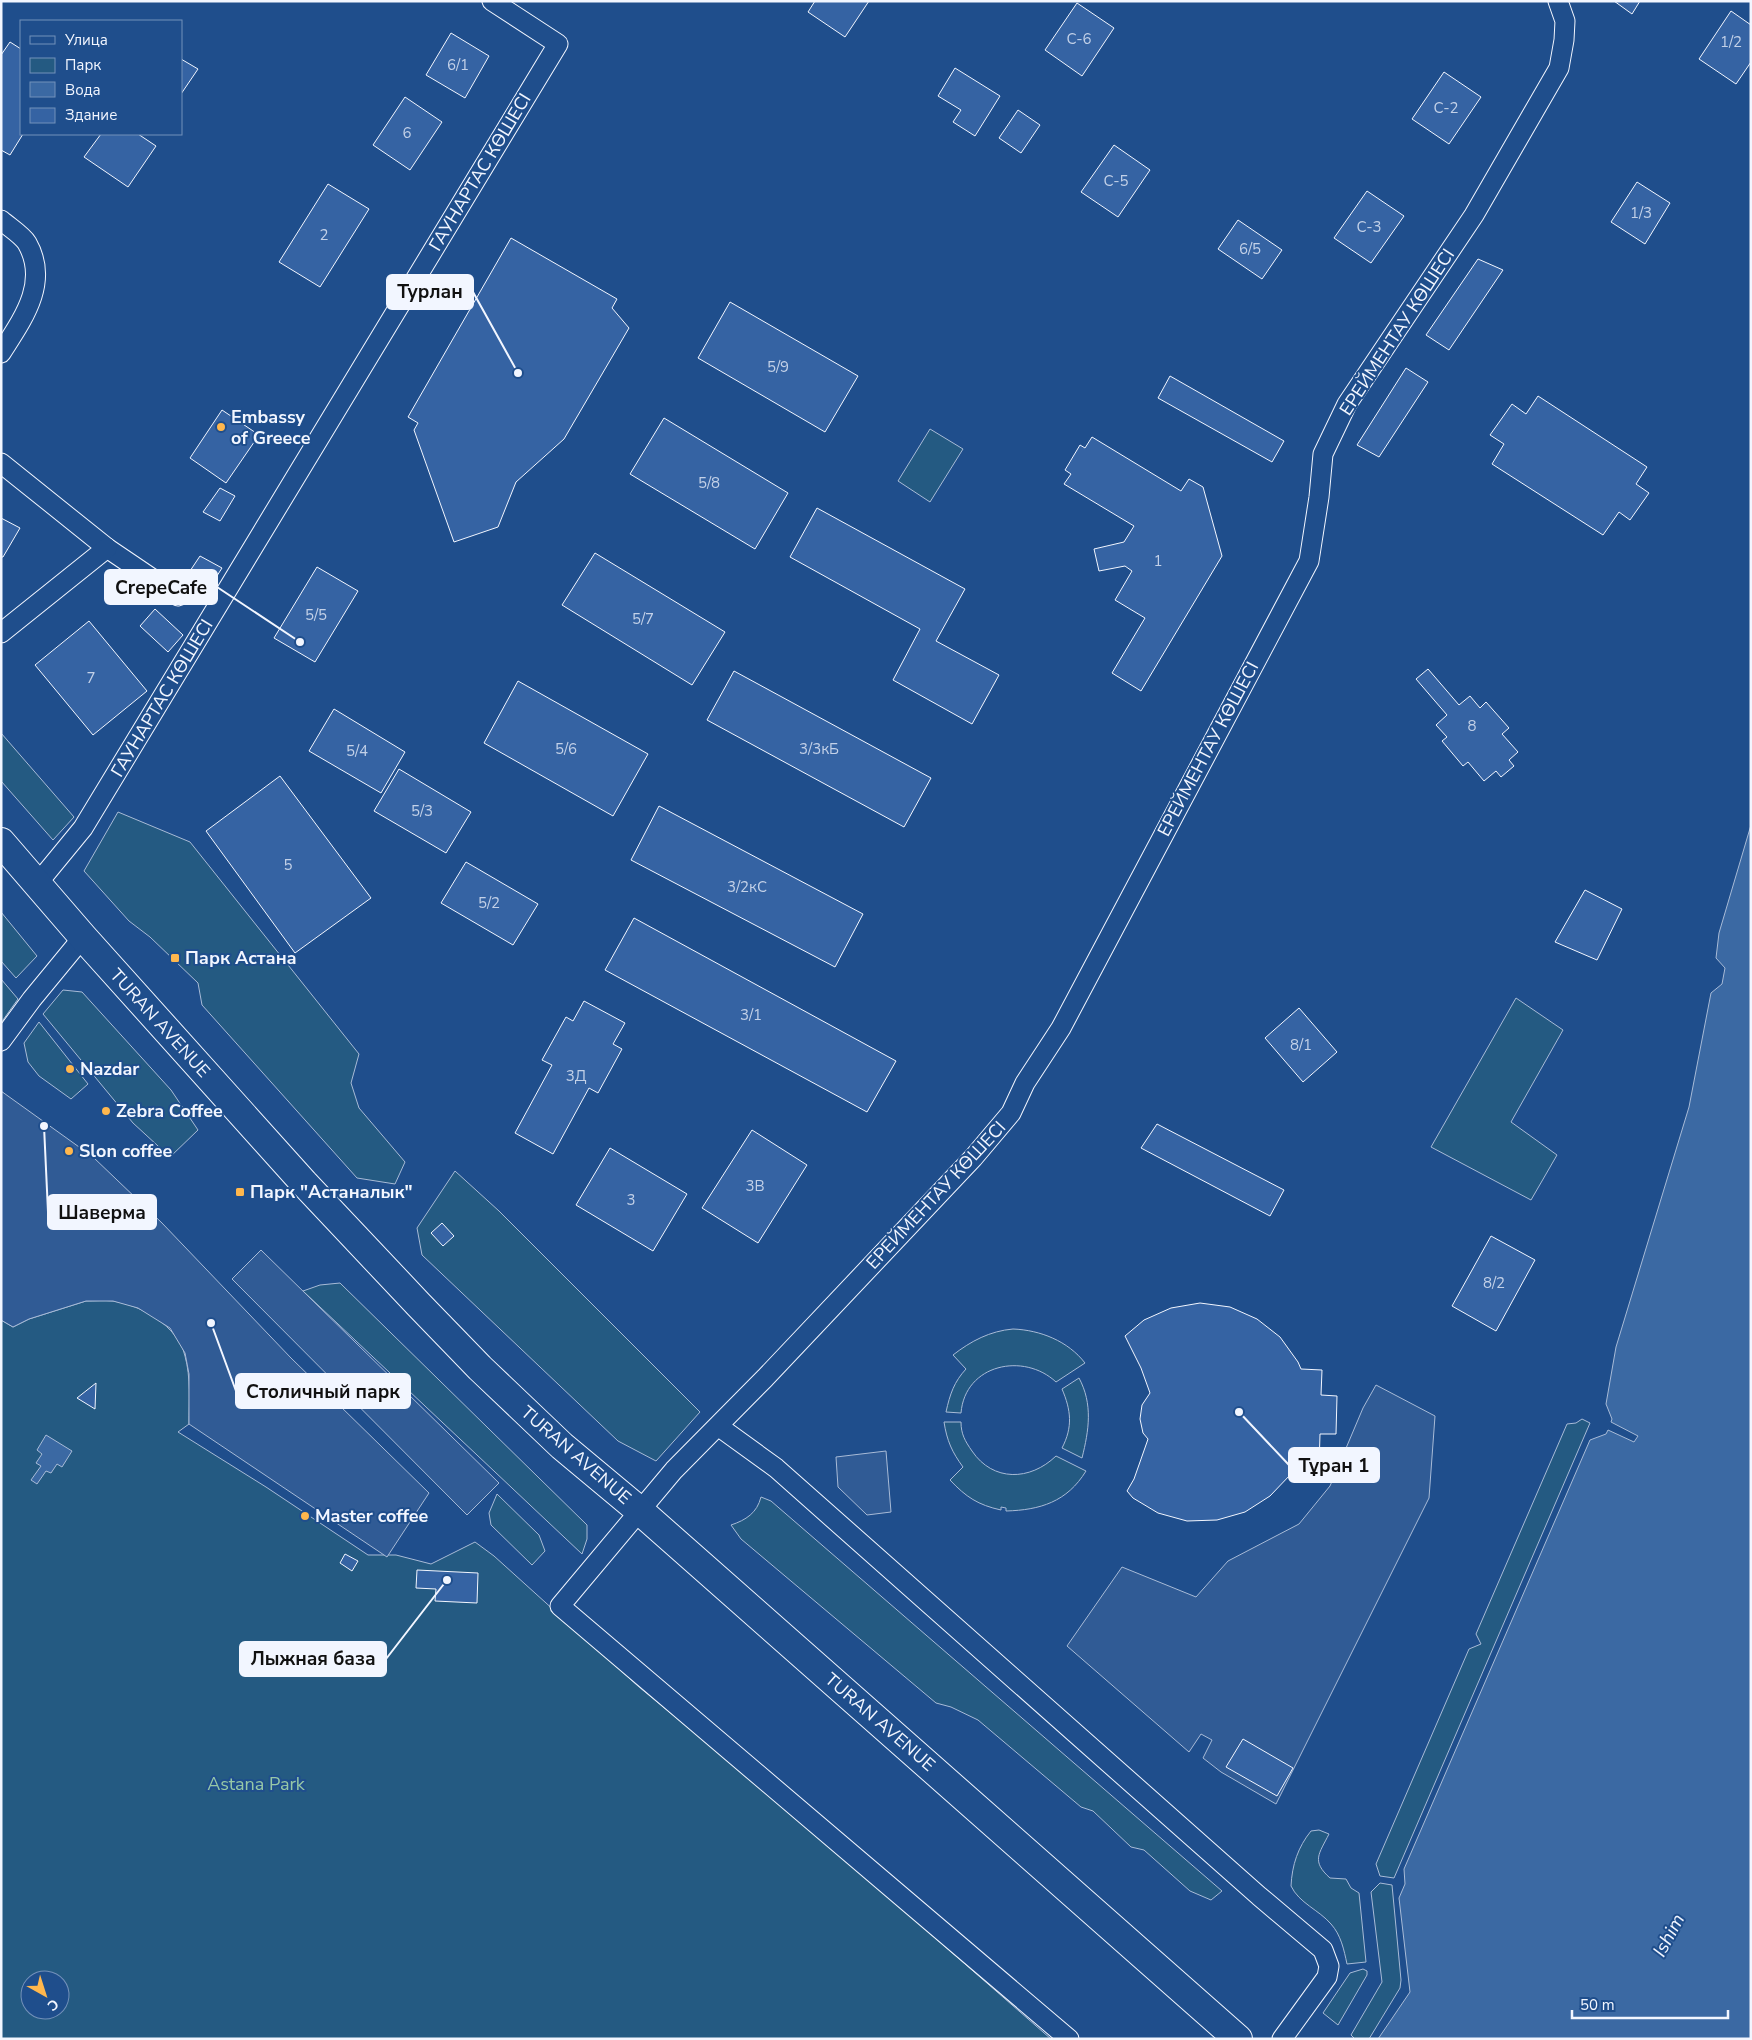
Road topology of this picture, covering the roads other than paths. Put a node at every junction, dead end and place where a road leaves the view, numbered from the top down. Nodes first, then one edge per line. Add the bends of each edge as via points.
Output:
1 (492, 1) edge
2 (1558, 1) edge
3 (1, 220) edge
4 (1, 353) edge
5 (1, 462) edge
6 (107, 548) junction
7 (178, 596) dead end
8 (1, 633) edge
9 (1, 842) edge
10 (37, 884) junction
11 (83, 937) junction
12 (1, 1041) edge
13 (718, 1426) junction
14 (640, 1511) junction
15 (1069, 2039) edge
16 (1238, 2039) edge
17 (1282, 2039) edge

1 - 10 street, ГАУHАРТАС КӨШЕСІ via 558,44 83,828
2 - 13 street, ЕРЕЙМЕНТАУ КӨШЕСІ via 1565,20 1559,68 1474,215 1347,404 1323,454 1309,561 1061,1028 1025,1082 1011,1113 973,1158
3 - 4 street via 27,242 38,274 28,310
5 - 6 street
6 - 7 street
6 - 8 street
9 - 10 main road, TURAN AVENUE
10 - 11 main road, TURAN AVENUE
11 - 12 street
11 - 14 main road, TURAN AVENUE via 304,1183 480,1368 562,1446
13 - 14 street, ЕРЕЙМЕНТАУ КӨШЕСІ via 674,1470
13 - 17 street via 776,1468 1323,1950 1329,1966 1327,1977
14 - 15 street, ЕРЕЙМЕНТАУ КӨШЕСІ via 560,1606
14 - 16 main road, TURAN AVENUE

